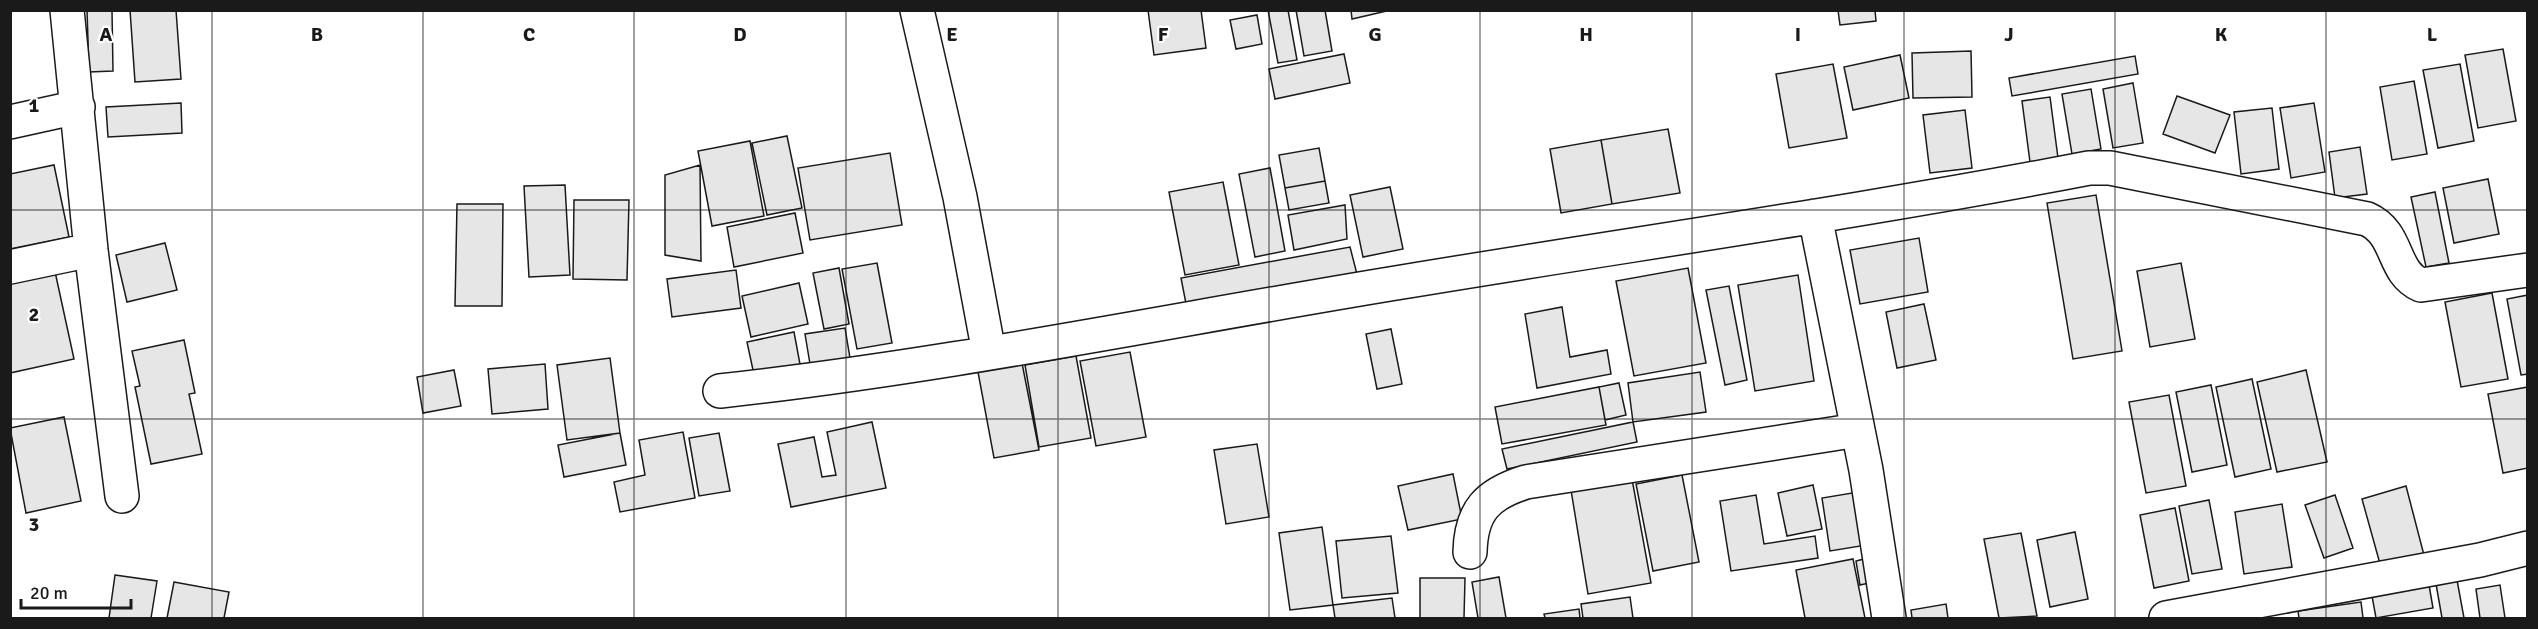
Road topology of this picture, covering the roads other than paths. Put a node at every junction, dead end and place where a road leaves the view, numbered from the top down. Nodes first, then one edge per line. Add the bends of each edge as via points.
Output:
1 (67, 10) edge
2 (917, 10) edge
3 (78, 107) junction
4 (10, 122) edge
5 (1815, 216) junction
6 (91, 250) junction
7 (10, 267) edge
8 (2528, 270) edge
9 (989, 353) junction
10 (720, 391) dead end
11 (1858, 430) junction
12 (122, 496) dead end
13 (2528, 548) edge
14 (1470, 552) dead end
15 (1889, 618) edge
16 (2166, 618) edge

1 - 3 street
2 - 9 street via 960,197
3 - 4 street
3 - 6 street
5 - 8 street via 2089,168 2110,168 2367,219 2380,225 2404,272 2421,285
5 - 9 street
5 - 11 street
6 - 7 street
6 - 12 street
9 - 10 street via 838,378
11 - 14 street via 1526,482 1500,490 1483,506 1471,532
11 - 15 street
13 - 16 street

